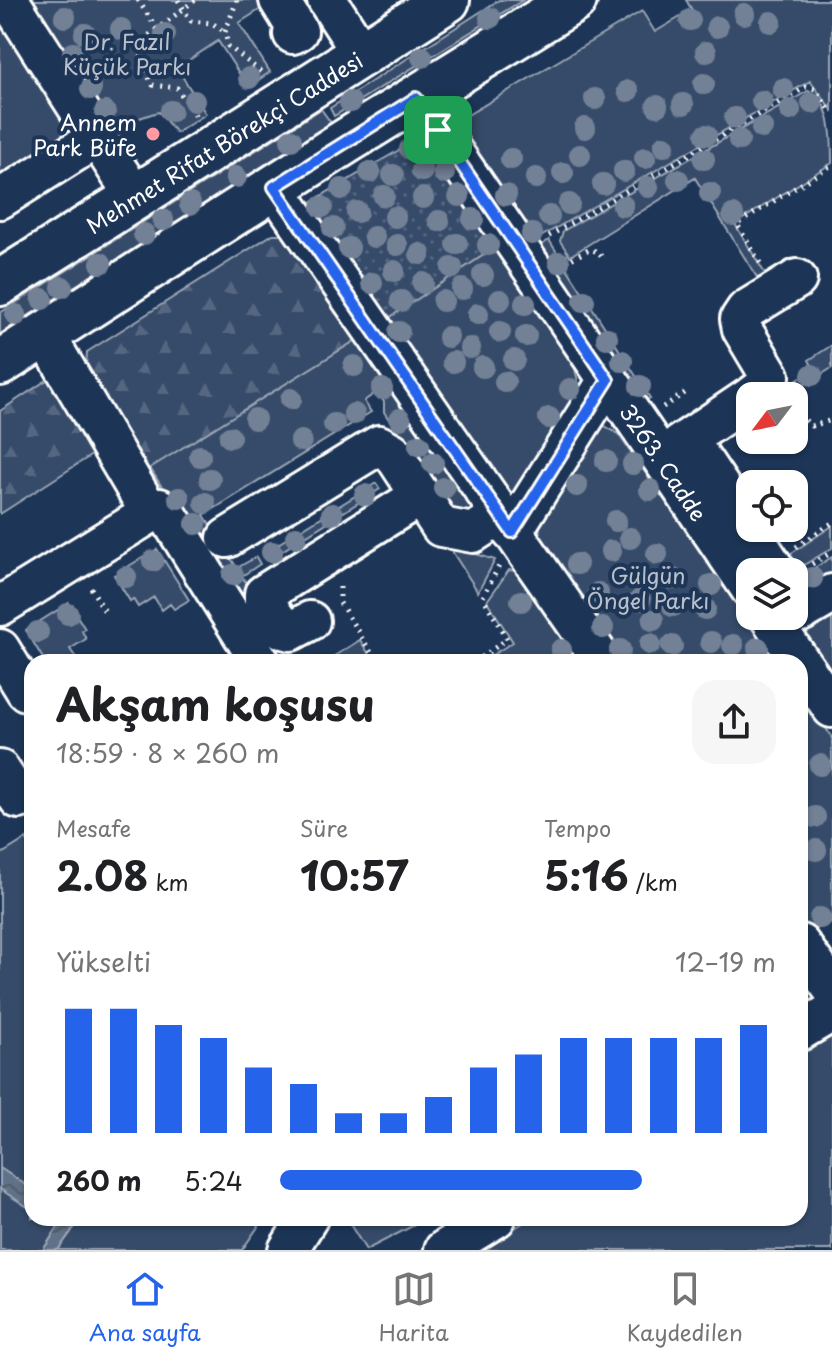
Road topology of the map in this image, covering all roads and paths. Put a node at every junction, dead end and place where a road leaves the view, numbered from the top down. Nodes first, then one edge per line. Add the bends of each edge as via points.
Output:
1 (9, 0) edge
2 (138, 0) edge
3 (178, 0) edge
4 (195, 0) edge
5 (237, 0) edge
6 (272, 0) edge
7 (279, 0) edge
8 (327, 0) edge
9 (447, 0) edge
10 (574, 0) edge
11 (184, 9) junction
12 (157, 29) junction
13 (225, 32) junction
14 (362, 54) junction
15 (269, 78) dead end
16 (416, 98) junction
17 (832, 113) edge
18 (200, 122) dead end
19 (97, 138) junction
20 (832, 165) edge
21 (274, 187) junction
22 (135, 197) junction
23 (0, 199) edge
24 (552, 234) junction
25 (540, 241) dead end
26 (603, 259) dead end
27 (0, 283) edge
28 (787, 285) joint
29 (45, 334) junction
30 (0, 363) edge
31 (608, 380) junction
32 (768, 382) edge
33 (688, 391) dead end
34 (736, 407) edge
35 (656, 411) dead end
36 (832, 420) edge
37 (808, 423) edge
38 (675, 448) junction
39 (420, 496) junction
40 (149, 511) junction
41 (832, 523) edge
42 (506, 534) junction
43 (227, 538) dead end
44 (754, 558) edge
45 (788, 558) edge
46 (341, 586) dead end
47 (0, 606) edge
48 (310, 621) dead end
49 (808, 630) edge
50 (0, 649) edge
51 (255, 654) edge
52 (372, 654) edge
53 (486, 654) edge
54 (597, 654) edge
55 (24, 688) edge
56 (832, 708) edge
57 (0, 770) edge
58 (24, 797) edge
59 (808, 960) edge
60 (832, 988) edge
61 (832, 1012) edge
62 (808, 1026) edge
63 (303, 1226) edge
64 (483, 1226) edge
65 (288, 1250) edge
66 (444, 1250) edge

1 - 19 street
2 - 12 path
3 - 11 path
4 - 11 path
5 - 13 path
6 - 7 street via 293,34 298,31
8 - 14 street
9 - 14 main road, Mehmet Rifat Börekçi Caddesi
10 - 16 main road
11 - 12 path
11 - 13 path via 191,21 212,23
12 - 18 path via 143,45 143,72 157,88 177,88
13 - 15 path via 232,51
14 - 22 main road, Mehmet Rifat Börekçi Caddesi
16 - 21 main road
16 - 31 street, 3263. Cadde
17 - 24 path via 815,89 806,87
19 - 22 street
19 - 23 street
20 - 28 path via 737,224
21 - 29 main road
21 - 42 street
22 - 27 main road, Mehmet Rifat Börekçi Caddesi
24 - 25 path
24 - 26 path via 569,260 590,249
28 - 32 street via 740,319 770,376
29 - 30 main road
29 - 40 street
31 - 38 street, 3263. Cadde
31 - 42 street
33 - 35 path
34 - 38 street
36 - 37 path
38 - 44 street, 3263. Cadde
39 - 42 street via 447,529
39 - 43 street via 392,452 379,445
39 - 48 street via 264,594 283,629 291,631
40 - 47 street
40 - 51 street via 159,508 167,514
41 - 45 path
42 - 53 path via 483,597 507,639
42 - 54 street
46 - 52 path via 340,603
49 - 56 street
50 - 55 street
57 - 58 street via 19,799
59 - 60 street
61 - 62 street
63 - 65 street
64 - 66 street

